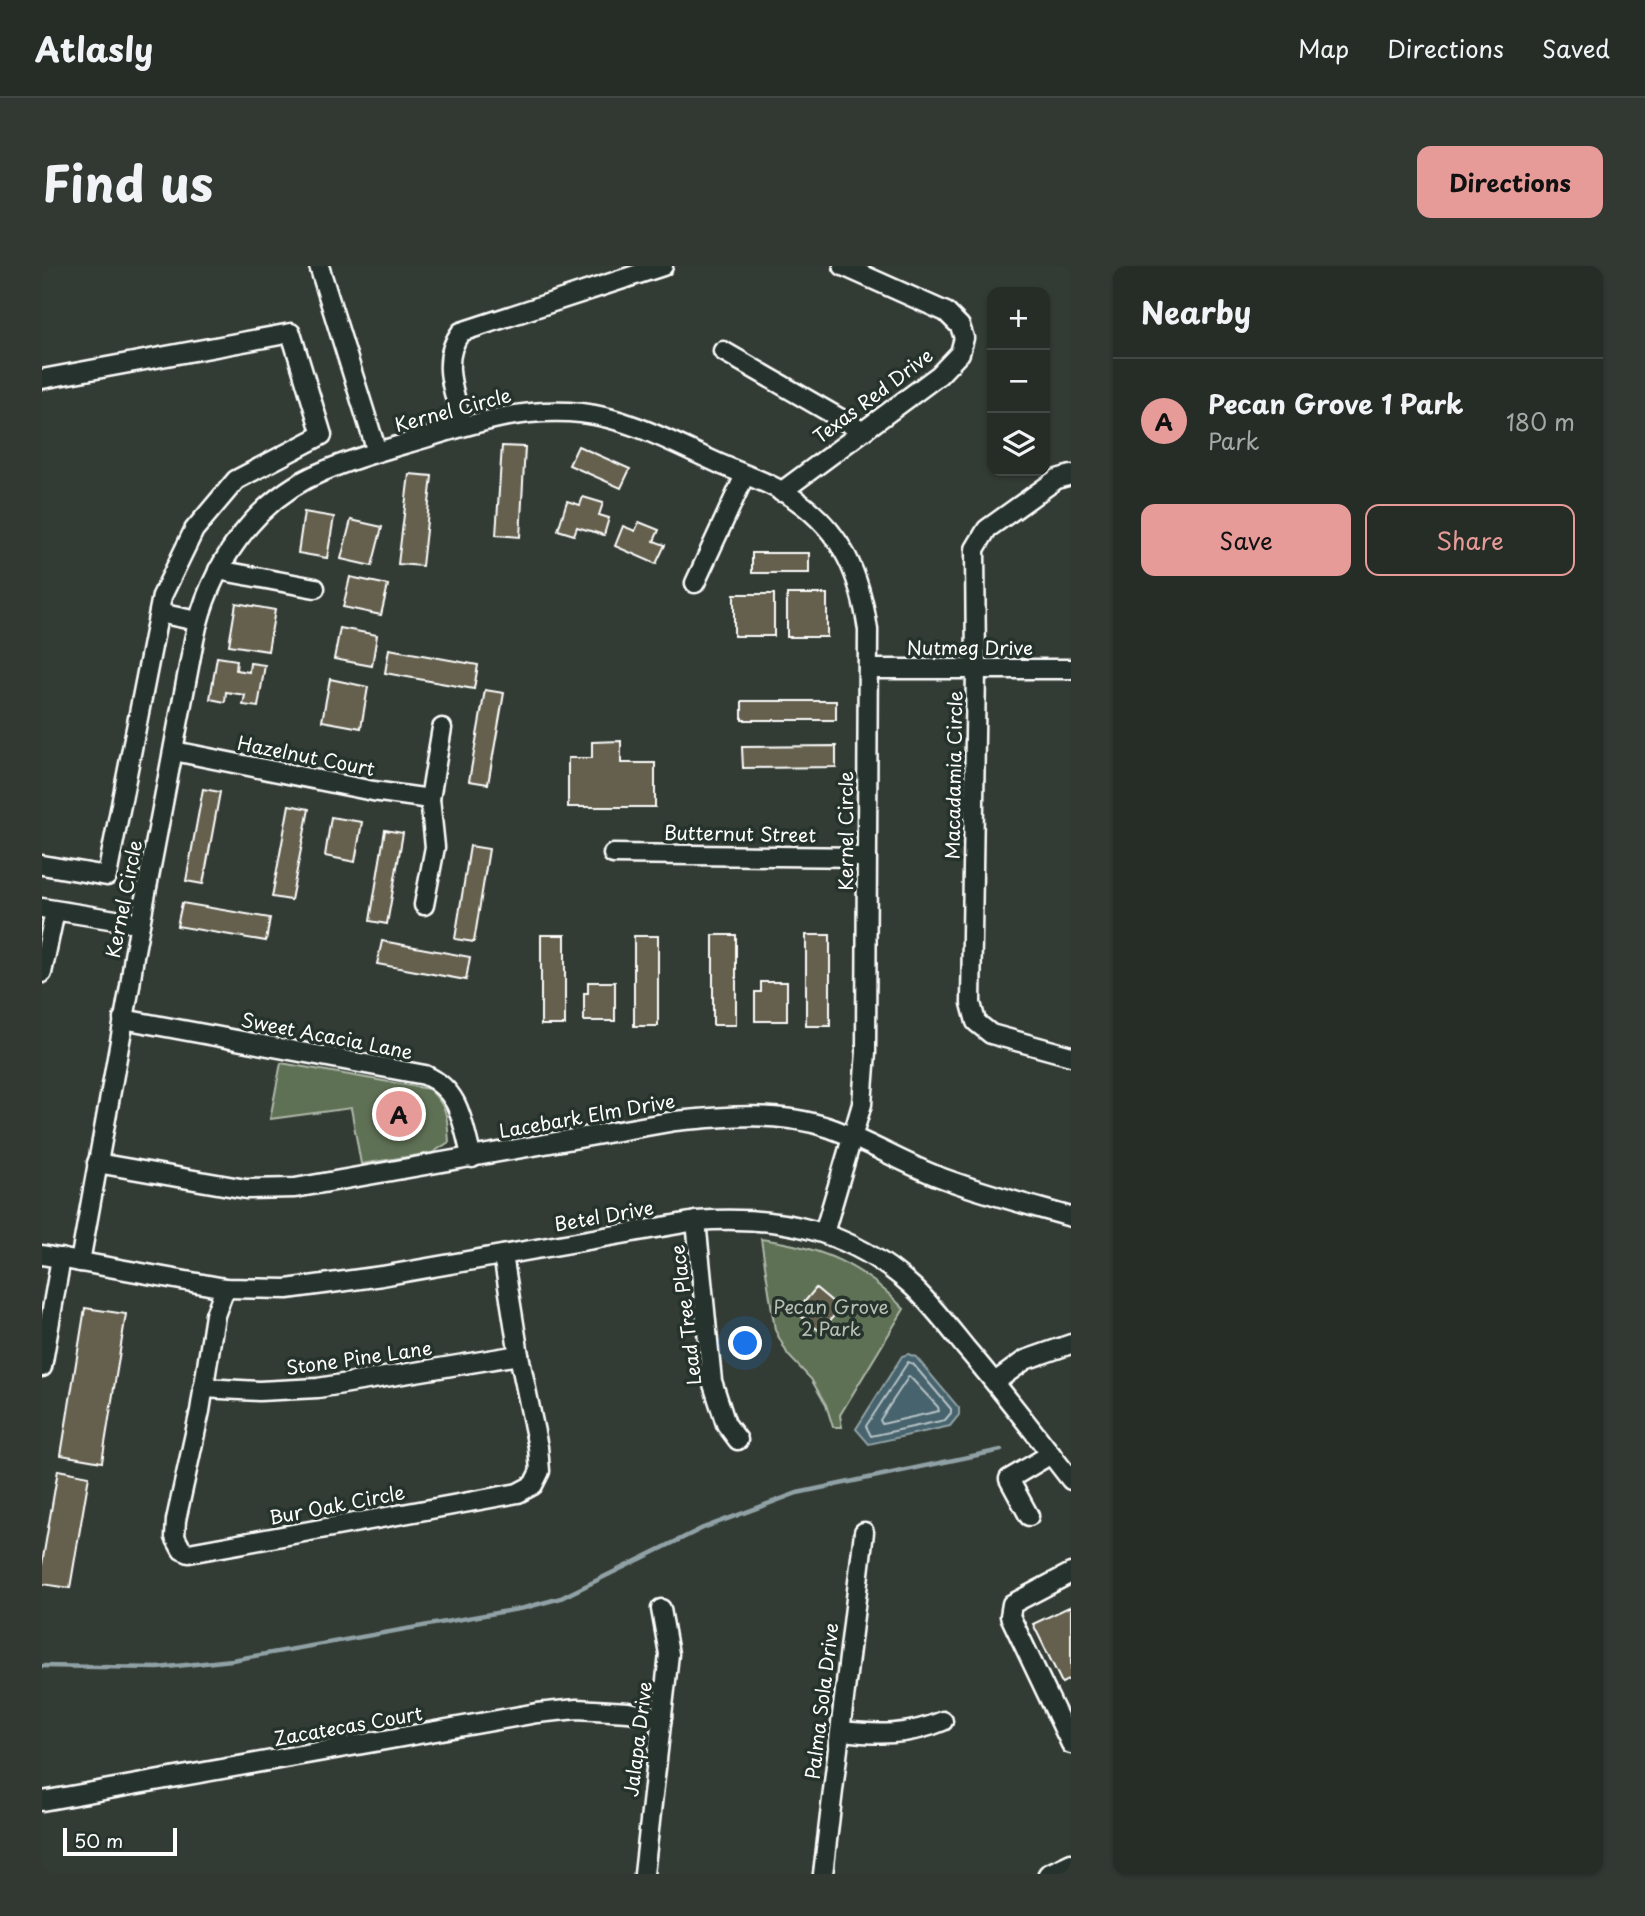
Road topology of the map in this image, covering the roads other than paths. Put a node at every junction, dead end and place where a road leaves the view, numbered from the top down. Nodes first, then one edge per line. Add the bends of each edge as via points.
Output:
1 (319, 266) edge
2 (663, 266) edge
3 (842, 266) edge
4 (723, 351) dead end
5 (42, 379) edge
6 (463, 426) junction
7 (862, 431) junction
8 (377, 453) junction
9 (745, 475) junction
10 (1071, 475) edge
11 (781, 492) junction
12 (218, 570) junction
13 (695, 583) dead end
14 (315, 588) dead end
15 (159, 613) junction
16 (197, 621) junction
17 (869, 669) junction
18 (976, 669) junction
19 (1071, 669) edge
20 (442, 728) dead end
21 (174, 751) junction
22 (430, 799) junction
23 (613, 854) dead end
24 (866, 857) junction
25 (42, 864) edge
26 (424, 905) dead end
27 (48, 910) edge
28 (140, 924) junction
29 (42, 973) edge
30 (123, 1019) junction
31 (1071, 1056) edge
32 (853, 1137) junction
33 (472, 1158) junction
34 (97, 1163) junction
35 (1071, 1217) edge
36 (696, 1221) junction
37 (824, 1233) junction
38 (42, 1255) edge
39 (503, 1255) junction
40 (61, 1258) junction
41 (80, 1262) junction
42 (225, 1288) junction
43 (1071, 1344) edge
44 (519, 1355) junction
45 (42, 1367) edge
46 (996, 1382) junction
47 (203, 1388) junction
48 (738, 1440) dead end
49 (1051, 1454) junction
50 (1071, 1480) edge
51 (1028, 1516) dead end
52 (864, 1532) dead end
53 (1071, 1573) edge
54 (661, 1609) dead end
55 (1064, 1711) edge
56 (662, 1718) junction
57 (943, 1721) dead end
58 (841, 1731) junction
59 (1071, 1744) edge
60 (42, 1801) edge
61 (1071, 1863) edge
62 (644, 1874) edge
63 (824, 1874) edge
64 (1048, 1874) edge

1 - 8 street
2 - 6 street via 461,332 448,361
3 - 7 street, Texas Red Drive via 946,312 960,326 964,338 960,353 939,375
4 - 7 street
5 - 15 street via 291,333 321,435 236,480 194,530 162,596
6 - 8 street, Kernel Circle
6 - 9 street, Kernel Circle via 521,413 583,413 639,428
7 - 11 street, Texas Red Drive
8 - 12 street, Kernel Circle via 324,471 288,491 236,541
9 - 11 street, Kernel Circle
9 - 13 street
10 - 18 street, Macadamia Circle via 1057,479 987,529 977,542
11 - 17 street, Kernel Circle via 817,516 845,551 864,600
12 - 14 street
12 - 16 street, Kernel Circle
15 - 16 street
15 - 25 street via 107,876
16 - 21 street, Kernel Circle
17 - 18 street, Nutmeg Drive
17 - 24 street, Kernel Circle
18 - 19 street, Nutmeg Drive
18 - 31 street, Macadamia Circle via 972,1013 991,1034
20 - 22 street
21 - 22 street, Hazelnut Court
21 - 28 street, Kernel Circle
22 - 26 street via 435,847
23 - 24 street, Butternut Street
24 - 32 street, Kernel Circle via 866,1052 862,1104
27 - 28 street
27 - 29 street
28 - 30 street, Kernel Circle
30 - 33 street, Sweet Acacia Lane via 425,1075 442,1084 454,1098
30 - 34 street, Kernel Circle
32 - 33 street, Lacebark Elm Drive via 812,1123 722,1116
32 - 35 street, Lacebark Elm Drive via 935,1176
32 - 37 street, Kernel Circle
33 - 34 street, Lacebark Elm Drive via 318,1185 246,1189
34 - 41 street, Kernel Circle
36 - 37 street, Betel Drive via 755,1219
36 - 39 street, Betel Drive
36 - 48 street, Lead Tree Place via 712,1381 726,1424
37 - 46 street, Betel Drive via 882,1262 912,1286
38 - 40 street, Betel Drive
39 - 42 street, Betel Drive via 312,1287
39 - 44 street, Bur Oak Circle
40 - 41 street, Betel Drive
40 - 45 street
41 - 42 street, Betel Drive
42 - 47 street, Bur Oak Circle via 215,1315
43 - 46 street via 1025,1360
44 - 47 street, Stone Pine Lane via 318,1388
44 - 47 street, Bur Oak Circle via 538,1447 540,1471 533,1485 518,1493 189,1553 181,1550 175,1537 176,1520
46 - 49 street, Betel Drive
49 - 50 street, Betel Drive
49 - 51 street via 1009,1479
52 - 58 street, Palma Sola Drive
53 - 55 street via 1012,1604 1010,1616
54 - 56 street, Jalapa Drive via 669,1654
55 - 59 street
56 - 60 street, Zacatecas Court via 578,1709 537,1713
56 - 62 street, Jalapa Drive
57 - 58 street via 895,1735
58 - 63 street, Palma Sola Drive
61 - 64 street

